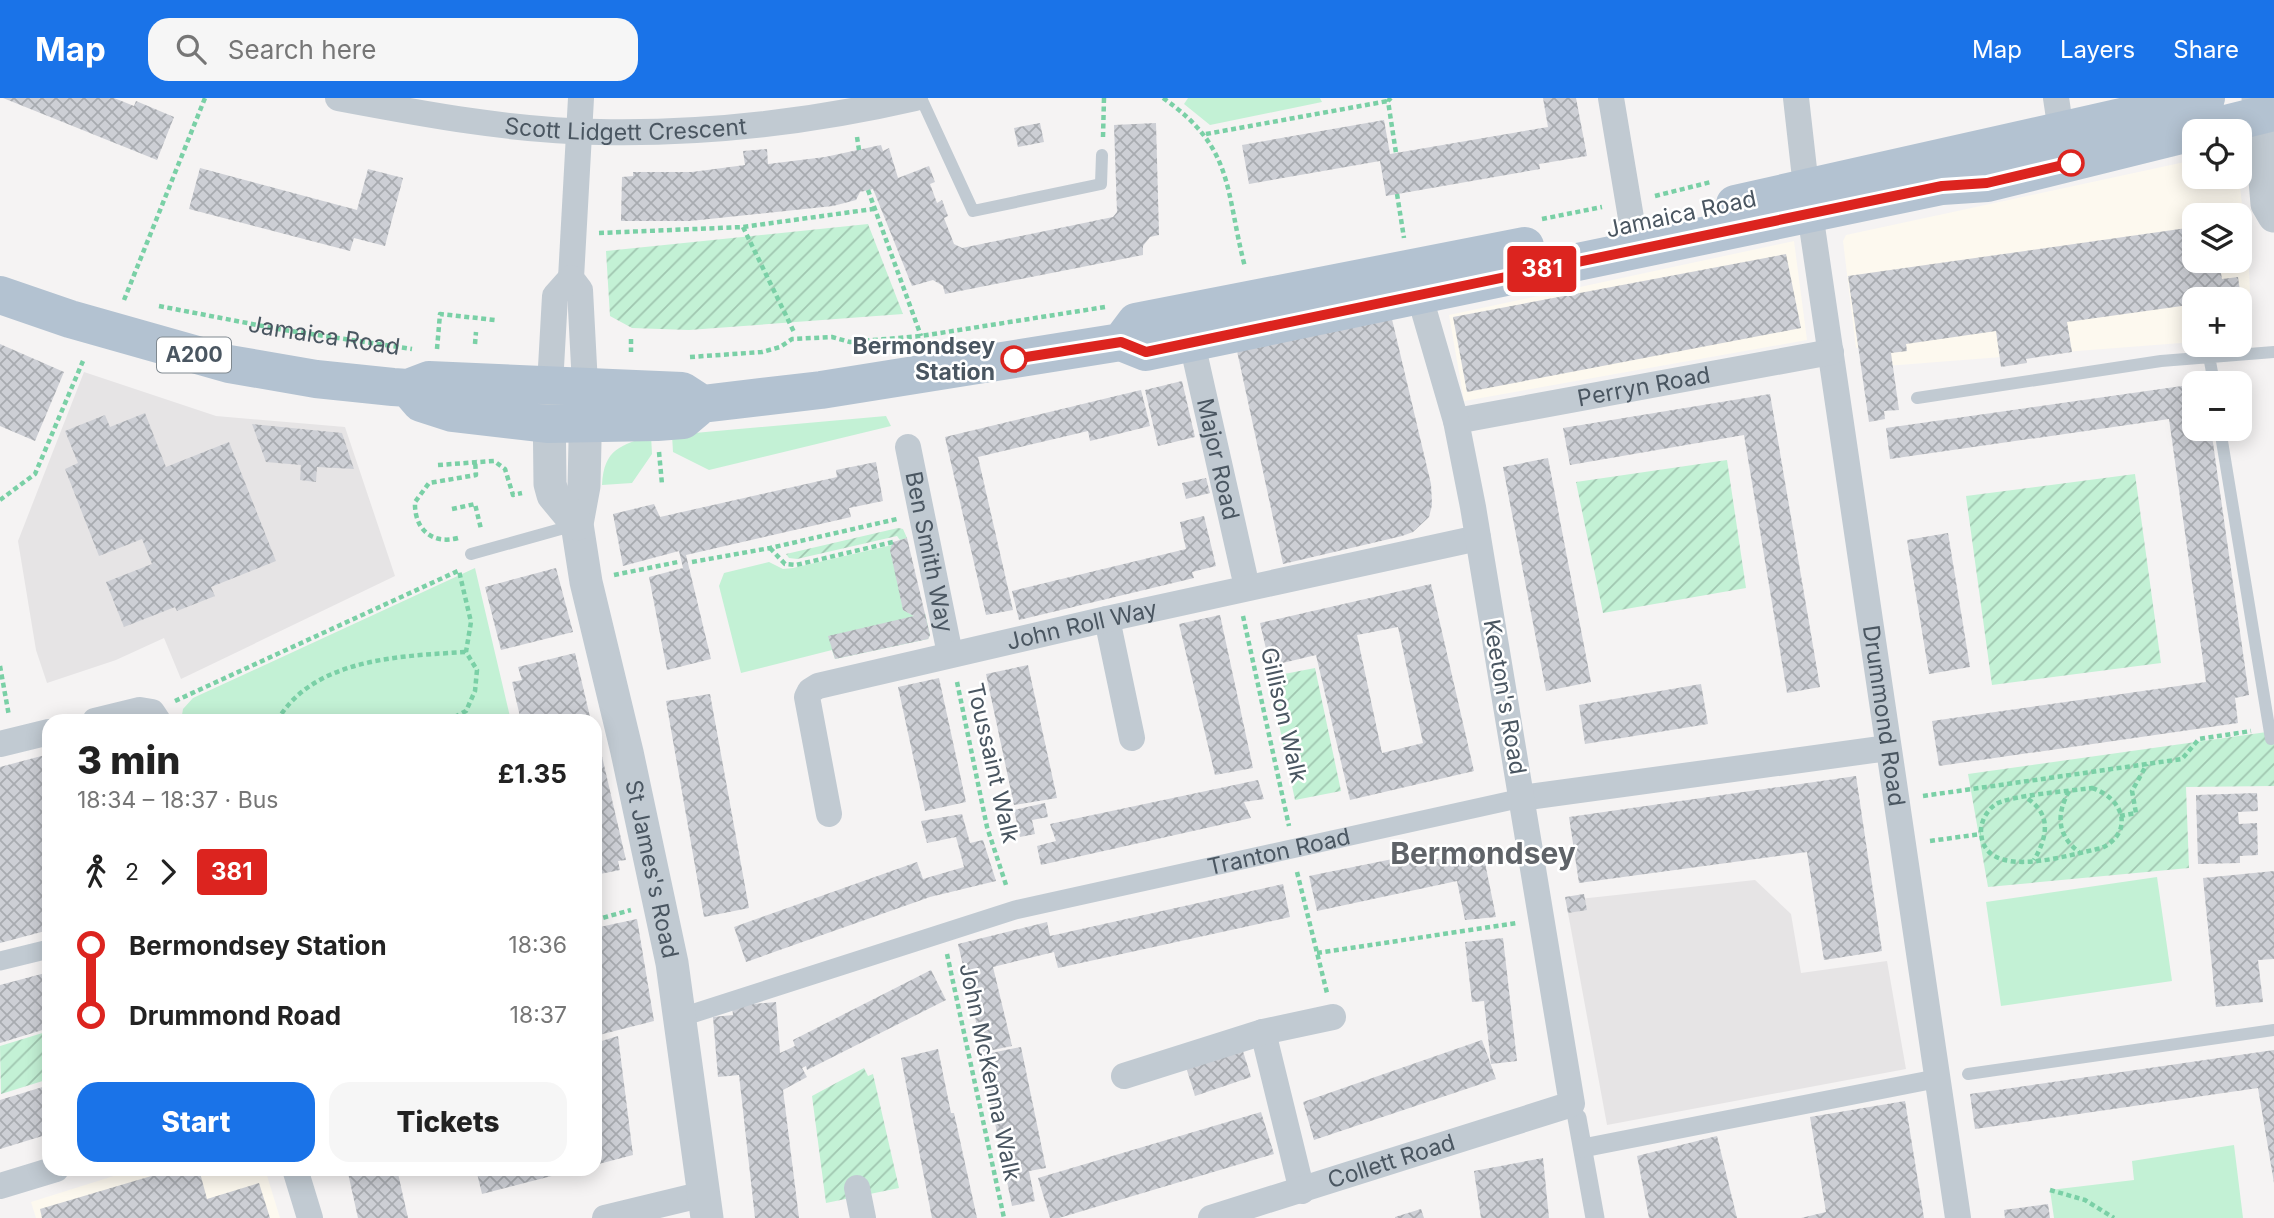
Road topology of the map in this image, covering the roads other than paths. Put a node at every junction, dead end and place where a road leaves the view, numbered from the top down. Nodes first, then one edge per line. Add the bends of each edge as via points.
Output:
1 (338, 98) edge
2 (581, 98) edge
3 (915, 98) edge
4 (921, 98) edge
5 (1611, 98) edge
6 (1796, 98) edge
7 (2206, 98) edge
8 (2264, 108) edge
9 (2058, 115) edge
10 (578, 131) junction
11 (1102, 155) road end
12 (1810, 199) junction
13 (2274, 216) edge
14 (1632, 224) junction
15 (572, 278) junction
16 (0, 295) edge
17 (1419, 295) junction
18 (1121, 342) junction
19 (1192, 343) junction
20 (1831, 352) junction
21 (2274, 352) edge
22 (2252, 353) edge
23 (2202, 357) edge
24 (568, 385) junction
25 (408, 387) junction
26 (1917, 398) dead end
27 (702, 404) junction
28 (1455, 421) junction
29 (547, 424) junction
30 (587, 425) junction
31 (2222, 441) edge
32 (908, 447) dead end
33 (577, 524) junction
34 (1478, 538) junction
35 (471, 554) road end
36 (1246, 581) junction
37 (1107, 619) junction
38 (950, 654) junction
39 (123, 714) edge
40 (150, 714) edge
41 (2270, 733) road end
42 (42, 734) edge
43 (1132, 738) dead end
44 (7, 742) edge
45 (1888, 748) junction
46 (1522, 798) junction
47 (829, 814) dead end
48 (42, 951) edge
49 (0, 961) edge
50 (682, 1017) junction
51 (1332, 1017) road end
52 (2274, 1030) edge
53 (1263, 1032) junction
54 (1968, 1074) dead end
55 (1124, 1076) dead end
56 (1936, 1079) junction
57 (1575, 1111) junction
58 (1583, 1148) junction
59 (42, 1173) edge
60 (297, 1176) edge
61 (0, 1186) edge
62 (857, 1188) dead end
63 (1302, 1191) junction
64 (706, 1206) edge
65 (633, 1215) edge
66 (310, 1218) edge
67 (605, 1218) edge
68 (863, 1218) edge
69 (1212, 1218) edge
70 (1595, 1218) edge
71 (1958, 1218) edge

1 - 10 street, Scott Lidgett Crescent via 522,127
2 - 10 street
3 - 10 street, Scott Lidgett Crescent via 852,113 743,128
4 - 11 lane via 973,211 1101,184
5 - 14 street
6 - 12 street, Drummond Road
7 - 9 main road, Jamaica Road
8 - 12 main road, Jamaica Road via 1987,183
8 - 13 street via 2267,204
9 - 12 main road, Jamaica Road
10 - 15 street
12 - 14 main road, Jamaica Road via 1732,205
12 - 17 main road, Jamaica Road
12 - 20 street, Drummond Road
14 - 18 main road, Jamaica Road via 1136,322
15 - 24 street via 580,290
15 - 24 street via 555,296
16 - 25 main road, Jamaica Road / A200 via 229,363 316,379
17 - 19 main road, Jamaica Road
17 - 28 street, Keeton's Road
18 - 19 main road, Jamaica Road via 1146,352
18 - 27 main road, Jamaica Road via 821,390
19 - 36 street, Major Road
20 - 28 street, Perryn Road
20 - 45 street, Drummond Road
21 - 22 lane
23 - 26 lane
24 - 25 main road, Jamaica Road / A200 via 429,380
24 - 27 main road, Jamaica Road / A200 via 682,391
24 - 29 street
24 - 30 street, St James's Road
25 - 29 main road, Jamaica Road via 421,403 452,413
27 - 30 main road, Jamaica Road via 680,421
28 - 34 street, Keeton's Road
29 - 30 main road, Jamaica Road
29 - 33 street via 547,466 553,495
30 - 33 street, St James's Road
31 - 41 lane
32 - 38 street, Ben Smith Way
33 - 35 lane
33 - 50 street, St James's Road
34 - 36 street, John Roll Way
34 - 46 street, Keeton's Road
36 - 37 street, John Roll Way
37 - 38 street, John Roll Way
37 - 43 street
38 - 47 street, John Roll Way via 810,691 808,706
39 - 40 street via 139,710
42 - 44 street
45 - 46 street, Tranton Road
45 - 56 street, Drummond Road
46 - 50 street, Tranton Road via 1015,910
46 - 57 street, Keeton's Road
48 - 49 street
50 - 64 street, St James's Road
51 - 53 street
52 - 54 lane
53 - 55 street
53 - 63 street
56 - 58 street
56 - 71 street, Drummond Road
57 - 58 street
57 - 63 street, Collett Road
58 - 70 street
59 - 61 street
60 - 66 street
62 - 68 street
63 - 69 street, Collett Road
64 - 65 street
65 - 67 street

